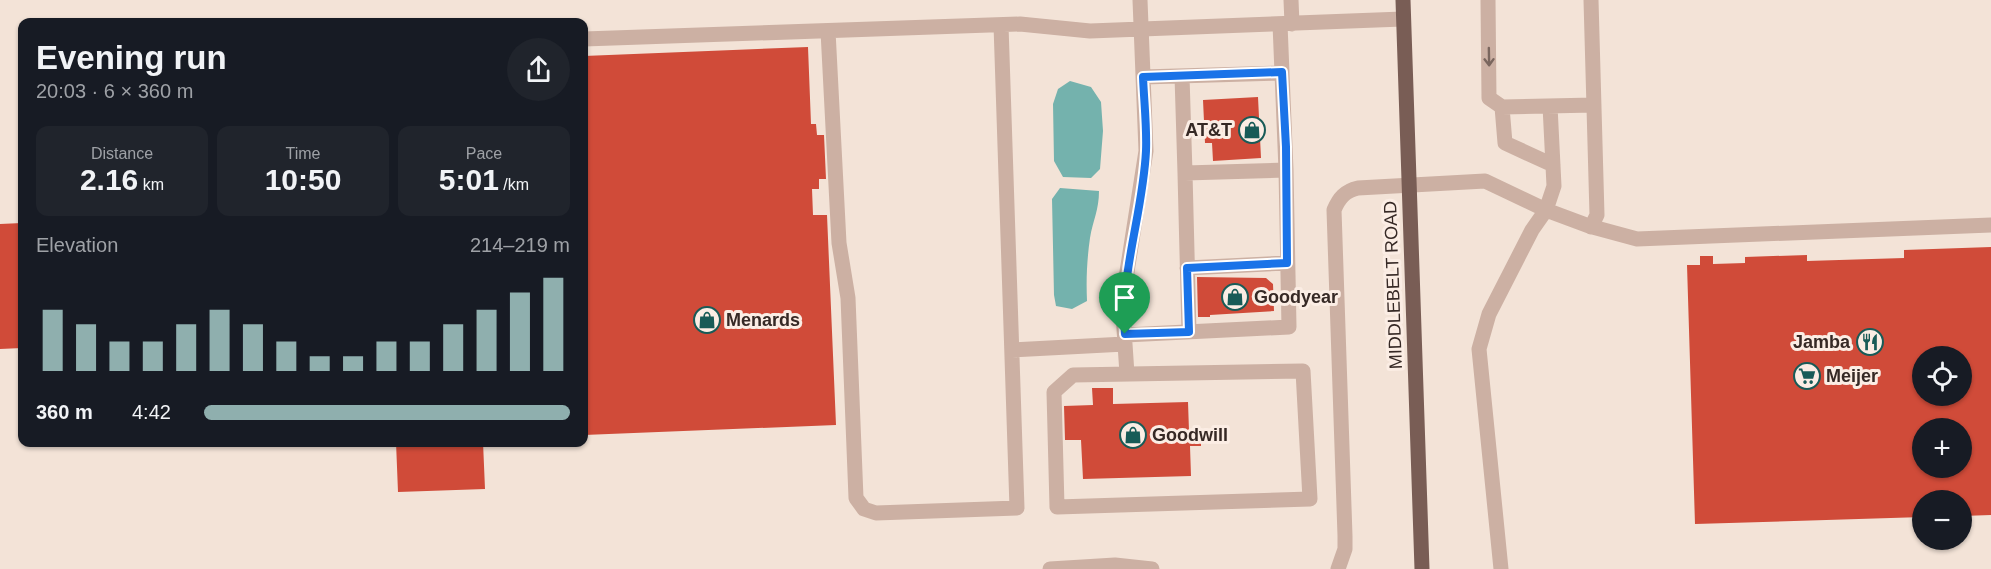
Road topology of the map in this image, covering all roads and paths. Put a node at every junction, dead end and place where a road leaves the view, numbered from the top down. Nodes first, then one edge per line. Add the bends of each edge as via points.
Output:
1 (1140, 0) edge
2 (1291, 0) edge
3 (1402, 0) edge
4 (1488, 0) edge
5 (1591, 0) edge
6 (1403, 19) junction
7 (1286, 24) junction
8 (1001, 25) junction
9 (1141, 30) junction
10 (828, 31) junction
11 (588, 39) edge
12 (1282, 72) junction
13 (1182, 76) junction
14 (1143, 77) junction
15 (1594, 105) junction
16 (1550, 106) junction
17 (1502, 107) junction
18 (1553, 165) junction
19 (1286, 170) junction
20 (1185, 173) junction
21 (1409, 186) junction
22 (1546, 210) junction
23 (1991, 225) edge
24 (1592, 227) junction
25 (1287, 263) junction
26 (1187, 268) junction
27 (1189, 332) junction
28 (1125, 339) junction
29 (1012, 350) junction
30 (1127, 375) junction
31 (1050, 569) edge
32 (1152, 569) edge
33 (1338, 569) edge
34 (1422, 569) edge
35 (1501, 569) edge

1 - 9 lane
2 - 7 lane
3 - 6 main road, MIDDLEBELT ROAD
4 -> 17 lane via 1489,98
5 - 15 lane
6 - 7 lane
6 - 21 main road, MIDDLEBELT ROAD
7 - 9 lane
7 - 12 lane
8 - 9 lane
8 - 10 lane
8 - 29 lane
9 - 14 lane
10 - 11 lane
10 - 29 lane via 839,243 848,298 856,498 864,509 876,513 1017,507
12 - 13 lane
12 - 19 lane
13 - 14 lane
13 - 20 lane
14 - 28 lane via 1146,151 1126,278
15 - 16 lane
15 - 24 lane via 1597,215
16 - 17 lane
16 - 18 lane
17 - 18 lane via 1505,143
18 - 22 lane via 1554,186
19 - 20 lane
19 - 25 lane
20 - 26 lane
21 - 22 lane via 1485,181
21 - 33 lane via 1352,190 1341,197 1334,210 1345,536
21 - 34 main road, MIDDLEBELT ROAD
22 - 24 lane
22 - 35 lane via 1489,314 1479,349
23 - 24 lane via 1637,239
25 - 26 lane
25 - 27 lane via 1289,327
26 - 27 lane
27 - 28 lane
28 - 29 lane
28 - 30 lane
30 - 30 lane via 1303,371 1310,499 1057,507 1054,392 1073,375
31 - 32 lane via 1115,565

